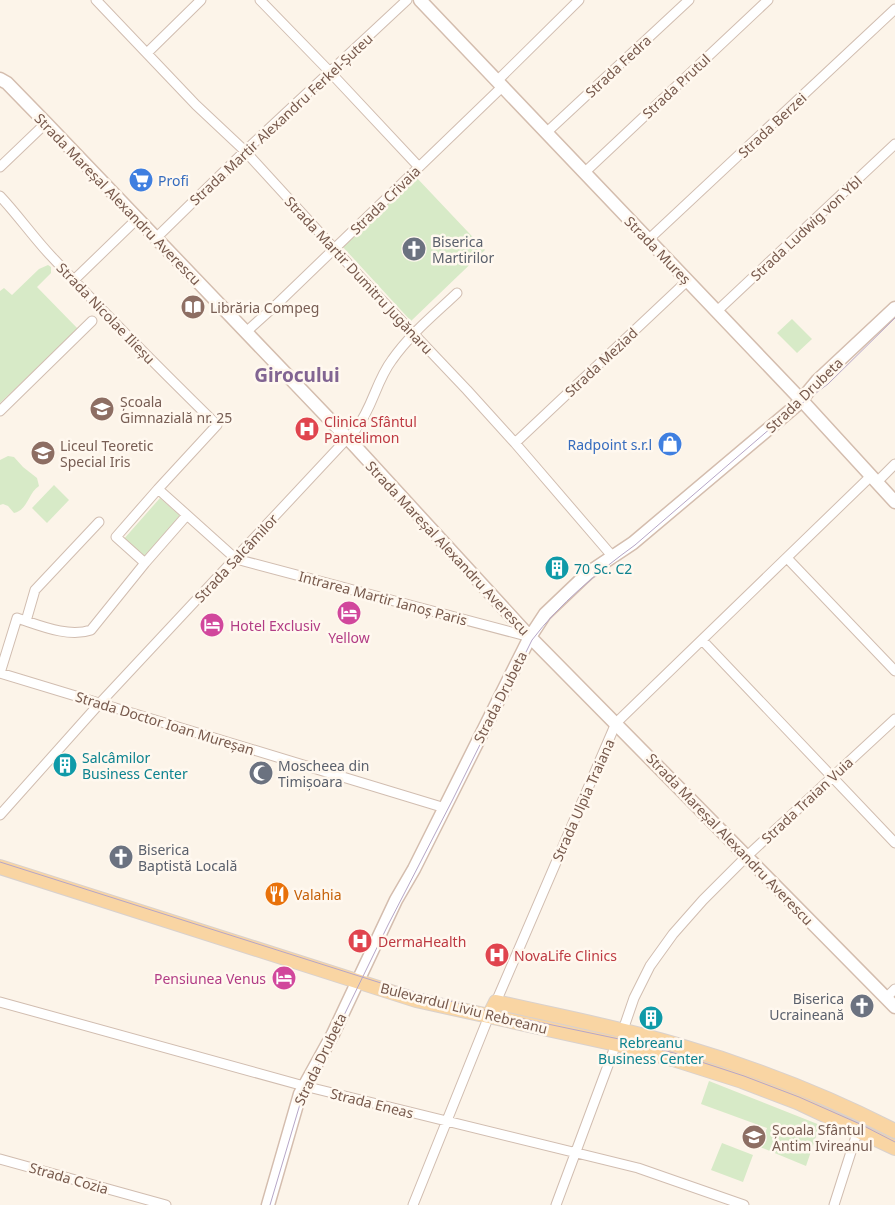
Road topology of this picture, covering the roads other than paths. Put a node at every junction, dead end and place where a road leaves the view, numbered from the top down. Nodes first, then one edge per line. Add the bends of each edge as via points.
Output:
1 (96, 0) edge
2 (201, 0) edge
3 (260, 0) edge
4 (407, 0) edge
5 (579, 0) edge
6 (689, 0) edge
7 (768, 0) edge
8 (423, 1) edge
9 (895, 9) edge
10 (146, 53) junction
11 (330, 72) junction
12 (2, 78) edge
13 (500, 84) junction
14 (46, 123) junction
15 (547, 132) junction
16 (895, 144) edge
17 (245, 151) junction
18 (0, 167) edge
19 (419, 167) junction
20 (584, 172) junction
21 (0, 196) edge
22 (137, 219) junction
23 (156, 238) junction
24 (648, 240) junction
25 (335, 248) junction
26 (74, 280) junction
27 (687, 281) junction
28 (457, 293) dead end
29 (895, 308) edge
30 (716, 312) junction
31 (92, 321) dead end
32 (246, 332) junction
33 (414, 334) junction
34 (801, 400) junction
35 (0, 411) edge
36 (347, 439) junction
37 (515, 442) junction
38 (895, 464) edge
39 (874, 479) junction
40 (158, 489) junction
41 (895, 502) edge
42 (187, 515) junction
43 (99, 522) dead end
44 (613, 557) junction
45 (787, 558) junction
46 (236, 559) junction
47 (145, 563) junction
48 (26, 621) junction
49 (530, 637) junction
50 (702, 640) junction
51 (895, 672) edge
52 (0, 673) edge
53 (100, 703) junction
54 (895, 719) edge
55 (616, 723) junction
56 (831, 778) junction
57 (445, 808) junction
58 (0, 815) edge
59 (895, 843) edge
60 (746, 857) junction
61 (0, 867) edge
62 (357, 981) junction
63 (892, 998) edge
64 (0, 1002) edge
65 (496, 1002) junction
66 (489, 1016) junction
67 (623, 1030) junction
68 (616, 1044) junction
69 (304, 1086) junction
70 (446, 1121) junction
71 (858, 1130) junction
72 (895, 1131) edge
73 (895, 1148) edge
74 (575, 1153) junction
75 (0, 1159) edge
76 (166, 1205) edge
77 (268, 1205) edge
78 (413, 1205) edge
79 (556, 1205) edge
80 (744, 1205) edge
81 (834, 1205) edge

1 - 10 street, Strada Martir Dumitru Jugănaru
2 - 10 street
3 - 11 street
4 - 11 street, Strada Martir Alexandru Ferkel-Șuteu
5 - 13 street, Strada Crivaia
6 - 15 street, Strada Fedra
7 - 20 street, Strada Prutul
8 - 13 street, Strada Mureș
9 - 24 street, Strada Berzei
10 - 17 street, Strada Martir Dumitru Jugănaru
11 - 17 street, Strada Martir Alexandru Ferkel-Șuteu
11 - 19 street
12 - 14 street, Strada Mareșal Alexandru Averescu
13 - 15 street, Strada Mureș
13 - 19 street, Strada Crivaia
14 - 18 street
14 - 22 street, Strada Mareșal Alexandru Averescu
15 - 20 street, Strada Mureș
16 - 30 street, Strada Ludwig von Ybl
17 - 23 street, Strada Martir Alexandru Ferkel-Șuteu
17 - 25 street, Strada Martir Dumitru Jugănaru
19 - 25 street, Strada Crivaia
20 - 24 street, Strada Mureș
21 - 26 street, Strada Nicolae Ilieșu
22 - 23 street, Strada Mareșal Alexandru Averescu
22 - 26 street
23 - 32 street, Strada Mareșal Alexandru Averescu
24 - 27 street, Strada Mureș
25 - 32 street, Strada Crivaia
25 - 33 street, Strada Martir Dumitru Jugănaru
26 - 40 street, Strada Nicolae Ilieșu via 217,426
27 - 30 street, Strada Mureș
27 - 37 street, Strada Meziad
28 - 33 street, Strada Salcâmilor
29 - 34 street, Strada Drubeta
30 - 34 street, Strada Mureș
31 - 35 street
32 - 36 street, Strada Mareșal Alexandru Averescu
33 - 36 street, Strada Salcâmilor via 391,360 365,418
33 - 37 street, Strada Martir Dumitru Jugănaru
34 - 39 street, Strada Mureș
34 - 44 street, Strada Drubeta via 633,544
36 - 46 street, Strada Salcâmilor
36 - 49 street, Strada Mareșal Alexandru Averescu
37 - 44 street, Strada Martir Dumitru Jugănaru
38 - 39 street, Strada Ulpia Traiana
39 - 41 street, Strada Mureș
39 - 45 street, Strada Ulpia Traiana
40 - 42 street
40 - 47 street via 116,537
42 - 46 street
42 - 47 street
43 - 48 street via 35,590
44 - 49 street, Strada Drubeta via 588,573 545,614
45 - 50 street, Strada Ulpia Traiana
45 - 51 street
46 - 49 street, Intrarea Martir Ianoș Paris
46 - 53 street, Strada Salcâmilor
47 - 48 street via 91,630 81,634
48 - 52 street via 17,618
49 - 55 street, Strada Mareșal Alexandru Averescu
49 - 57 street, Strada Drubeta
50 - 55 street, Strada Ulpia Traiana
50 - 56 street
52 - 53 street, Strada Doctor Ioan Mureșan
53 - 57 street, Strada Doctor Ioan Mureșan
53 - 58 street, Strada Salcâmilor
54 - 56 street, Strada Traian Vuia
55 - 60 street, Strada Mareșal Alexandru Averescu
55 - 65 street, Strada Ulpia Traiana
56 - 59 street
56 - 60 street, Strada Traian Vuia
57 - 62 street, Strada Drubeta
60 - 63 street, Strada Mareșal Alexandru Averescu
60 - 67 street, Strada Traian Vuia via 673,934 650,966
61 - 62 main road, Bulevardul Liviu Rebreanu
62 - 66 main road, Bulevardul Liviu Rebreanu via 416,1000
62 - 69 street, Strada Drubeta
64 - 69 street, Strada Eneas
65 - 66 main road, Strada Ulpia Traiana
65 - 67 main road, Bulevardul Liviu Rebreanu
66 - 68 main road, Bulevardul Liviu Rebreanu
66 - 70 street, Strada Ulpia Traiana
67 - 72 main road, Bulevardul Liviu Rebreanu via 756,1071
68 - 71 main road, Bulevardul Liviu Rebreanu via 742,1081
68 - 74 street
69 - 70 street, Strada Eneas
69 - 77 street, Strada Drubeta
70 - 74 street, Strada Eneas
70 - 78 street, Strada Ulpia Traiana
71 - 73 main road, Bulevardul Liviu Rebreanu
71 - 81 street
74 - 79 street
74 - 80 street, Strada Eneas via 638,1168
75 - 76 street, Strada Cozia

